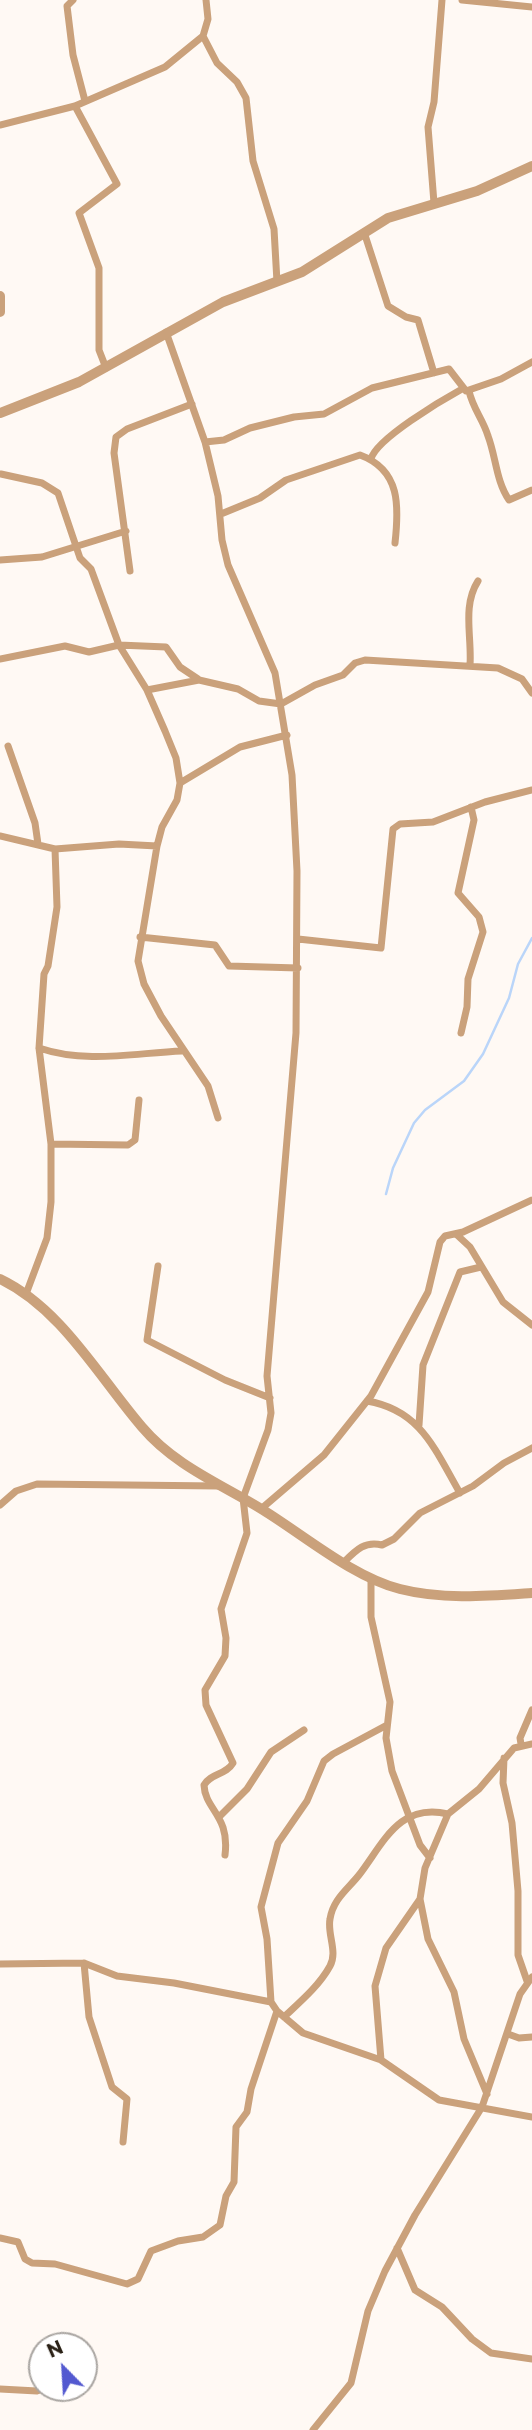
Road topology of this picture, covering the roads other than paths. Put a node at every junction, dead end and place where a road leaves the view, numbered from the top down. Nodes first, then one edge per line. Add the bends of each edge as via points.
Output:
1 (73, 0) edge
2 (206, 0) edge
3 (442, 0) edge
4 (462, 0) edge
5 (532, 7) edge
6 (203, 36) junction
7 (85, 101) junction
8 (75, 106) junction
9 (0, 125) edge
10 (532, 166) edge
11 (434, 203) junction
12 (365, 232) junction
13 (277, 282) junction
14 (0, 296) edge
15 (0, 312) edge
16 (166, 332) junction
17 (532, 362) edge
18 (106, 368) junction
19 (434, 373) junction
20 (466, 390) junction
21 (192, 404) junction
22 (0, 414) edge
23 (205, 442) junction
24 (371, 459) junction
25 (1, 474) edge
26 (532, 490) edge
27 (221, 514) junction
28 (127, 531) junction
29 (395, 543) dead end
30 (75, 545) junction
31 (0, 561) edge
32 (130, 571) dead end
33 (478, 581) dead end
34 (119, 645) junction
35 (0, 659) edge
36 (470, 665) junction
37 (199, 680) junction
38 (147, 690) junction
39 (532, 693) edge
40 (281, 704) junction
41 (287, 735) junction
42 (8, 747) dead end
43 (180, 783) junction
44 (532, 790) edge
45 (471, 807) junction
46 (0, 836) edge
47 (38, 844) junction
48 (157, 846) junction
49 (55, 849) junction
50 (140, 937) junction
51 (298, 939) junction
52 (298, 968) junction
53 (461, 1033) dead end
54 (39, 1048) junction
55 (183, 1051) junction
56 (139, 1100) dead end
57 (218, 1118) dead end
58 (51, 1144) junction
59 (532, 1200) edge
60 (456, 1234) junction
61 (158, 1266) dead end
62 (481, 1267) junction
63 (0, 1279) edge
64 (26, 1294) junction
65 (532, 1325) edge
66 (270, 1398) junction
67 (367, 1401) junction
68 (419, 1425) junction
69 (532, 1448) edge
70 (223, 1486) junction
71 (460, 1493) junction
72 (243, 1498) junction
73 (0, 1505) edge
74 (261, 1509) junction
75 (344, 1562) junction
76 (371, 1579) junction
77 (532, 1593) edge
78 (532, 1710) edge
79 (387, 1725) junction
80 (304, 1730) dead end
81 (521, 1744) junction
82 (532, 1744) edge
83 (504, 1757) junction
84 (448, 1814) junction
85 (220, 1816) junction
86 (409, 1818) junction
87 (225, 1855) dead end
88 (430, 1858) junction
89 (420, 1899) junction
90 (0, 1964) edge
91 (84, 1964) junction
92 (530, 1979) edge
93 (271, 2002) junction
94 (277, 2011) junction
95 (284, 2017) junction
96 (508, 2034) junction
97 (532, 2037) edge
98 (381, 2060) junction
99 (488, 2095) junction
100 (482, 2107) junction
101 (532, 2117) edge
102 (123, 2142) dead end
103 (0, 2238) edge
104 (397, 2248) junction
105 (532, 2359) edge
106 (0, 2389) edge
107 (28, 2391) edge
108 (313, 2430) edge

1 - 7 street via 67,6
2 - 6 street via 208,19
3 - 11 street via 428,127
4 - 5 street
6 - 7 street via 166,67
6 - 13 street via 217,64 237,82 246,98 253,162 274,229
7 - 8 street
8 - 9 street
8 - 18 street via 117,184 79,213 99,268 99,350
10 - 11 street via 477,191
11 - 12 street via 388,218
12 - 13 street via 302,272
12 - 19 street via 388,306 418,320
13 - 16 street via 223,302
14 - 15 street
16 - 18 street
16 - 21 street
17 - 20 street via 501,379
18 - 22 street
19 - 20 street via 452,370
19 - 23 street via 372,388 324,414 294,417
20 - 24 street via 425,410 384,441
20 - 26 street via 483,423 509,500
21 - 23 street
21 - 28 street via 116,437 114,453
23 - 27 street
24 - 27 street via 350,456 286,480 260,498
24 - 29 street via 397,492
25 - 30 street via 41,483 58,493
27 - 40 street via 228,565 271,658
28 - 30 street
28 - 32 street
30 - 31 street via 42,557
30 - 34 street via 81,562 91,569
33 - 36 street via 470,612
34 - 35 street via 89,652 65,646
34 - 37 street via 166,647 180,667
34 - 38 street
36 - 39 street via 516,674
36 - 40 street via 358,661 343,675
37 - 38 street
37 - 40 street
38 - 43 street via 176,758
40 - 41 street
41 - 43 street via 240,747
41 - 51 street via 298,871
42 - 47 street
43 - 48 street
44 - 45 street
45 - 51 street via 433,822 400,824 393,829 381,948
45 - 53 street via 474,820 458,893 479,917 483,932 468,979
46 - 47 street
47 - 49 street
48 - 49 street
48 - 50 street
49 - 54 street via 57,907 44,974
50 - 52 street via 215,945 229,965
50 - 55 street via 138,961 144,984
51 - 52 street
52 - 66 street via 267,1377
54 - 55 street via 93,1058
54 - 58 street
55 - 57 street via 208,1086
56 - 58 street via 135,1140 128,1145
58 - 64 street via 47,1238
59 - 60 street
60 - 62 street
60 - 67 street via 440,1242 428,1292
61 - 66 street via 147,1340
62 - 65 street via 503,1302
62 - 68 street via 460,1272 425,1357
63 - 64 street
64 - 70 street via 84,1355 154,1441 183,1465
66 - 72 street via 268,1430
67 - 68 street via 397,1409
67 - 74 street via 324,1455
68 - 71 street
69 - 71 street
70 - 72 street
70 - 73 street via 37,1484 16,1491
71 - 75 street via 420,1513 388,1543 362,1545
72 - 74 street
72 - 85 street via 247,1533 221,1609 225,1656 205,1690 206,1705 233,1758 231,1767 204,1785
74 - 75 street
75 - 76 street
76 - 77 street via 426,1594
76 - 79 street via 371,1617 390,1702
78 - 81 street
79 - 86 street via 391,1771
79 - 93 street via 324,1761 307,1801 278,1843 261,1907
80 - 85 street via 271,1752 247,1789
81 - 82 street
81 - 83 street
83 - 84 street via 480,1789
83 - 92 street via 503,1783 518,1891 518,1955
84 - 86 street via 437,1811
84 - 88 street
85 - 87 street
86 - 88 street
86 - 95 street via 385,1835 334,1905 331,1966
88 - 89 street
89 - 98 street via 386,1948 375,1986
89 - 99 street via 428,1939 454,1992 464,2039
90 - 91 street
91 - 93 street via 117,1976
91 - 102 street via 89,2017 112,2087 127,2099
92 - 96 street
93 - 94 street
94 - 95 street
94 - 103 street via 247,2112 236,2127 234,2182 216,2230 203,2238 156,2248 148,2254 141,2274 127,2284 55,2264 32,2263 25,2259 18,2242
95 - 98 street via 314,2038
96 - 97 street
96 - 99 street
98 - 100 street via 439,2100
99 - 100 street
100 - 101 street
100 - 104 street
104 - 105 street via 415,2290 442,2307 472,2339 491,2353
104 - 108 street via 368,2311 351,2383
106 - 107 street

